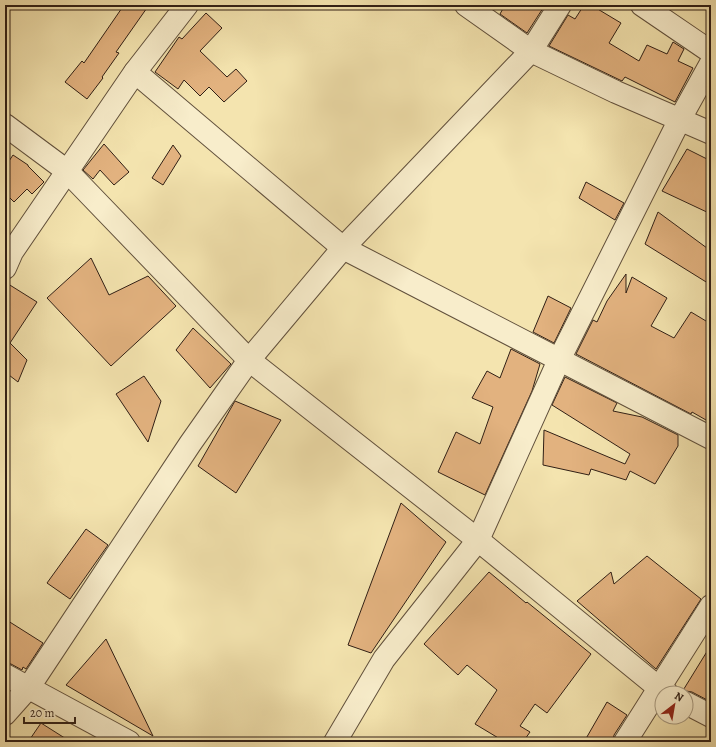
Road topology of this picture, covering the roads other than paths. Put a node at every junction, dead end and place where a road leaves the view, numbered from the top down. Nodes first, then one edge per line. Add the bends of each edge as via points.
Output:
1 (187, 5) edge
2 (466, 5) edge
3 (560, 5) edge
4 (642, 5) edge
5 (531, 50) junction
6 (711, 52) edge
7 (711, 63) edge
8 (136, 72) junction
9 (680, 119) junction
10 (5, 125) edge
11 (711, 133) edge
12 (67, 171) junction
13 (343, 248) junction
14 (5, 268) edge
15 (249, 360) junction
16 (559, 360) junction
17 (711, 438) edge
18 (478, 540) junction
19 (711, 606) edge
20 (5, 675) edge
21 (656, 685) edge
22 (666, 685) edge
23 (29, 687) junction
24 (654, 703) edge
25 (694, 707) edge
26 (5, 714) edge
27 (711, 716) edge
28 (129, 742) edge
29 (336, 742) edge
30 (625, 742) edge

1 - 8 street
2 - 5 street
3 - 5 street
4 - 6 street
5 - 9 street via 616,92
5 - 13 street
7 - 9 street
8 - 12 street
8 - 13 street
9 - 11 street
9 - 16 street
10 - 12 street
12 - 14 street via 12,252
12 - 15 street
13 - 15 street
13 - 16 street
15 - 18 street
15 - 23 street via 185,451
16 - 17 street
16 - 18 street
18 - 21 street
18 - 29 street via 384,659
19 - 22 street
20 - 23 street
23 - 26 street
23 - 28 street
24 - 30 street
25 - 27 street

